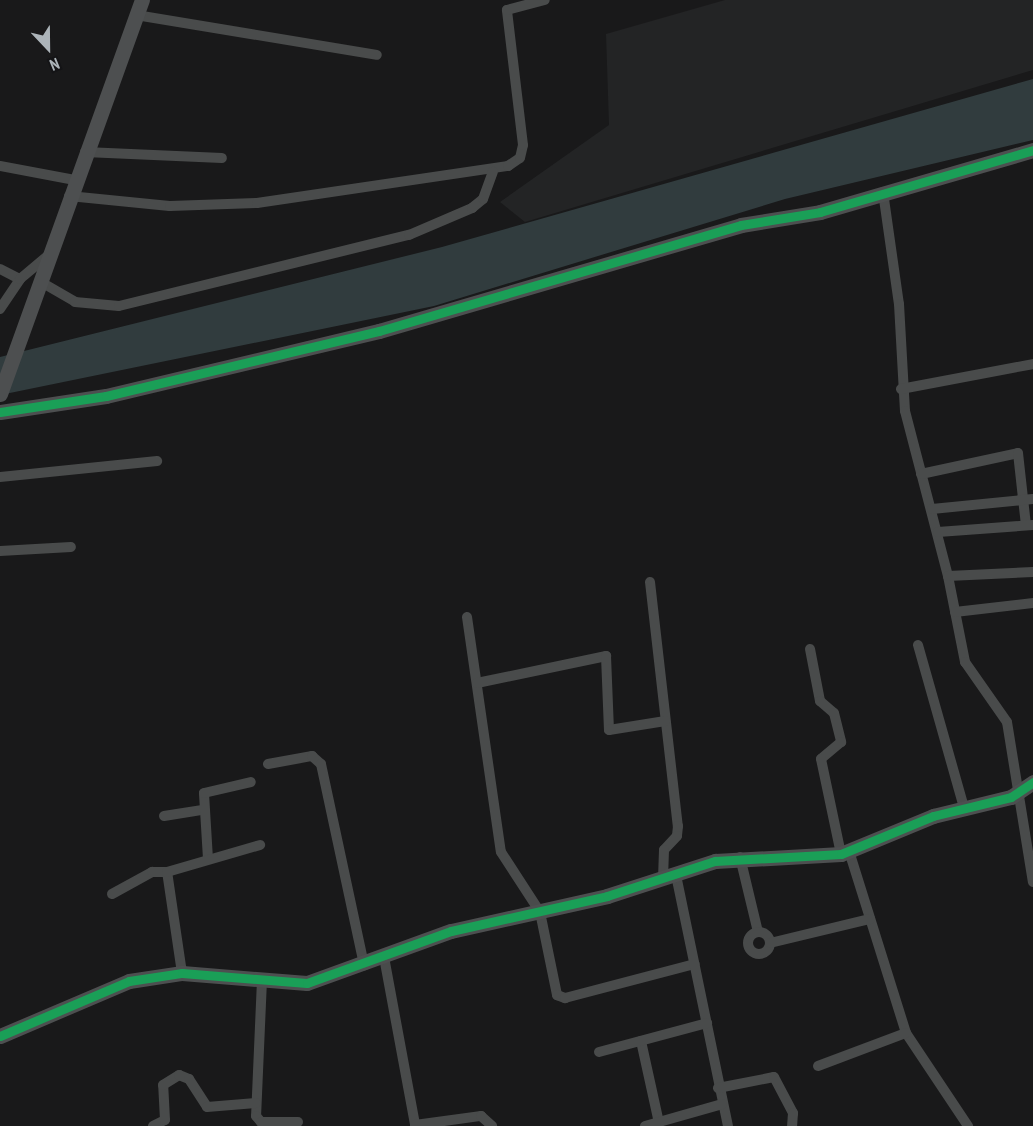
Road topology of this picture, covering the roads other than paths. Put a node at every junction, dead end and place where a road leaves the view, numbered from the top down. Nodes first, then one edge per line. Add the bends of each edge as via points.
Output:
1 (142, 0) edge
2 (545, 0) edge
3 (136, 15) junction
4 (377, 56) dead end
5 (1033, 150) edge
6 (85, 152) junction
7 (222, 158) dead end
8 (0, 166) edge
9 (492, 172) junction
10 (75, 180) junction
11 (883, 192) junction
12 (69, 196) junction
13 (49, 255) junction
14 (0, 269) edge
15 (20, 279) junction
16 (41, 282) junction
17 (0, 309) edge
18 (1033, 364) edge
19 (901, 389) junction
20 (0, 394) edge
21 (0, 412) edge
22 (157, 461) dead end
23 (921, 474) junction
24 (0, 477) edge
25 (1029, 499) edge
26 (932, 509) junction
27 (1030, 525) edge
28 (938, 532) junction
29 (71, 547) dead end
30 (0, 551) edge
31 (1033, 572) edge
32 (948, 576) junction
33 (650, 582) dead end
34 (1033, 603) edge
35 (955, 612) junction
36 (467, 616) dead end
37 (918, 645) dead end
38 (810, 649) dead end
39 (477, 683) junction
40 (665, 720) junction
41 (268, 764) dead end
42 (251, 782) dead end
43 (1027, 787) edge
44 (964, 808) junction
45 (203, 810) junction
46 (164, 816) dead end
47 (260, 845) dead end
48 (845, 852) junction
49 (740, 857) junction
50 (208, 859) junction
51 (167, 872) junction
52 (670, 877) junction
53 (1033, 882) edge
54 (112, 894) dead end
55 (540, 912) junction
56 (870, 919) junction
57 (758, 932) junction
58 (770, 943) junction
59 (384, 957) junction
60 (695, 964) junction
61 (364, 965) junction
62 (182, 973) junction
63 (262, 980) junction
64 (706, 1023) junction
65 (906, 1033) junction
66 (0, 1035) edge
67 (641, 1041) junction
68 (599, 1052) dead end
69 (818, 1066) dead end
70 (718, 1088) junction
71 (256, 1103) junction
72 (722, 1104) junction
73 (658, 1118) junction
74 (298, 1122) dead end
75 (153, 1126) edge
76 (492, 1126) edge
77 (645, 1126) edge
78 (728, 1126) edge
79 (792, 1126) edge
80 (968, 1126) edge

1 - 3 street
2 - 9 street via 507,10 524,145 520,158
3 - 4 street
3 - 6 street
5 - 11 street
6 - 7 street
6 - 10 street
8 - 10 street
9 - 12 street via 257,203 170,206
9 - 16 street via 483,199 409,236 119,306 75,302
10 - 12 street
11 - 19 street via 899,304
11 - 21 street via 820,212 741,225 379,331 106,396
12 - 13 street
13 - 15 street
13 - 16 street
14 - 15 street
15 - 17 street
16 - 20 street
18 - 19 street
19 - 23 street
22 - 24 street
23 - 25 street via 1018,453
23 - 26 street
25 - 26 street
25 - 27 street
26 - 28 street
27 - 28 street
28 - 32 street
29 - 30 street
31 - 32 street
32 - 35 street
33 - 40 street
34 - 35 street
35 - 43 street via 970,676 1007,723
36 - 39 street
37 - 44 street
38 - 48 street via 820,701 834,714 841,742 821,759
39 - 40 street via 606,656 609,730
39 - 55 street via 501,852
40 - 52 street via 678,826 677,836 664,850
41 - 61 street via 312,756 321,764
42 - 45 street via 209,789 202,797
43 - 44 street
43 - 53 street
44 - 48 street
45 - 46 street
45 - 50 street
47 - 50 street
48 - 49 street
48 - 56 street
49 - 52 street
49 - 57 street
50 - 51 street
51 - 54 street via 152,872
51 - 62 street
52 - 55 street
52 - 60 street
55 - 59 street via 451,931
55 - 60 street via 560,998
56 - 58 street
56 - 65 street
57 - 58 street
57 - 58 street via 748,941 751,951 764,952
59 - 61 street
59 - 76 street via 415,1125 481,1116
60 - 64 street
61 - 63 street via 307,983
62 - 63 street
62 - 66 street via 109,987
63 - 71 street
64 - 67 street
64 - 70 street
65 - 69 street
65 - 80 street
67 - 68 street
67 - 73 street
70 - 72 street
70 - 79 street via 774,1077 793,1113
71 - 74 street via 261,1122
71 - 75 street via 207,1107 189,1079 179,1076 163,1085 165,1120
72 - 73 street
72 - 78 street
73 - 77 street

